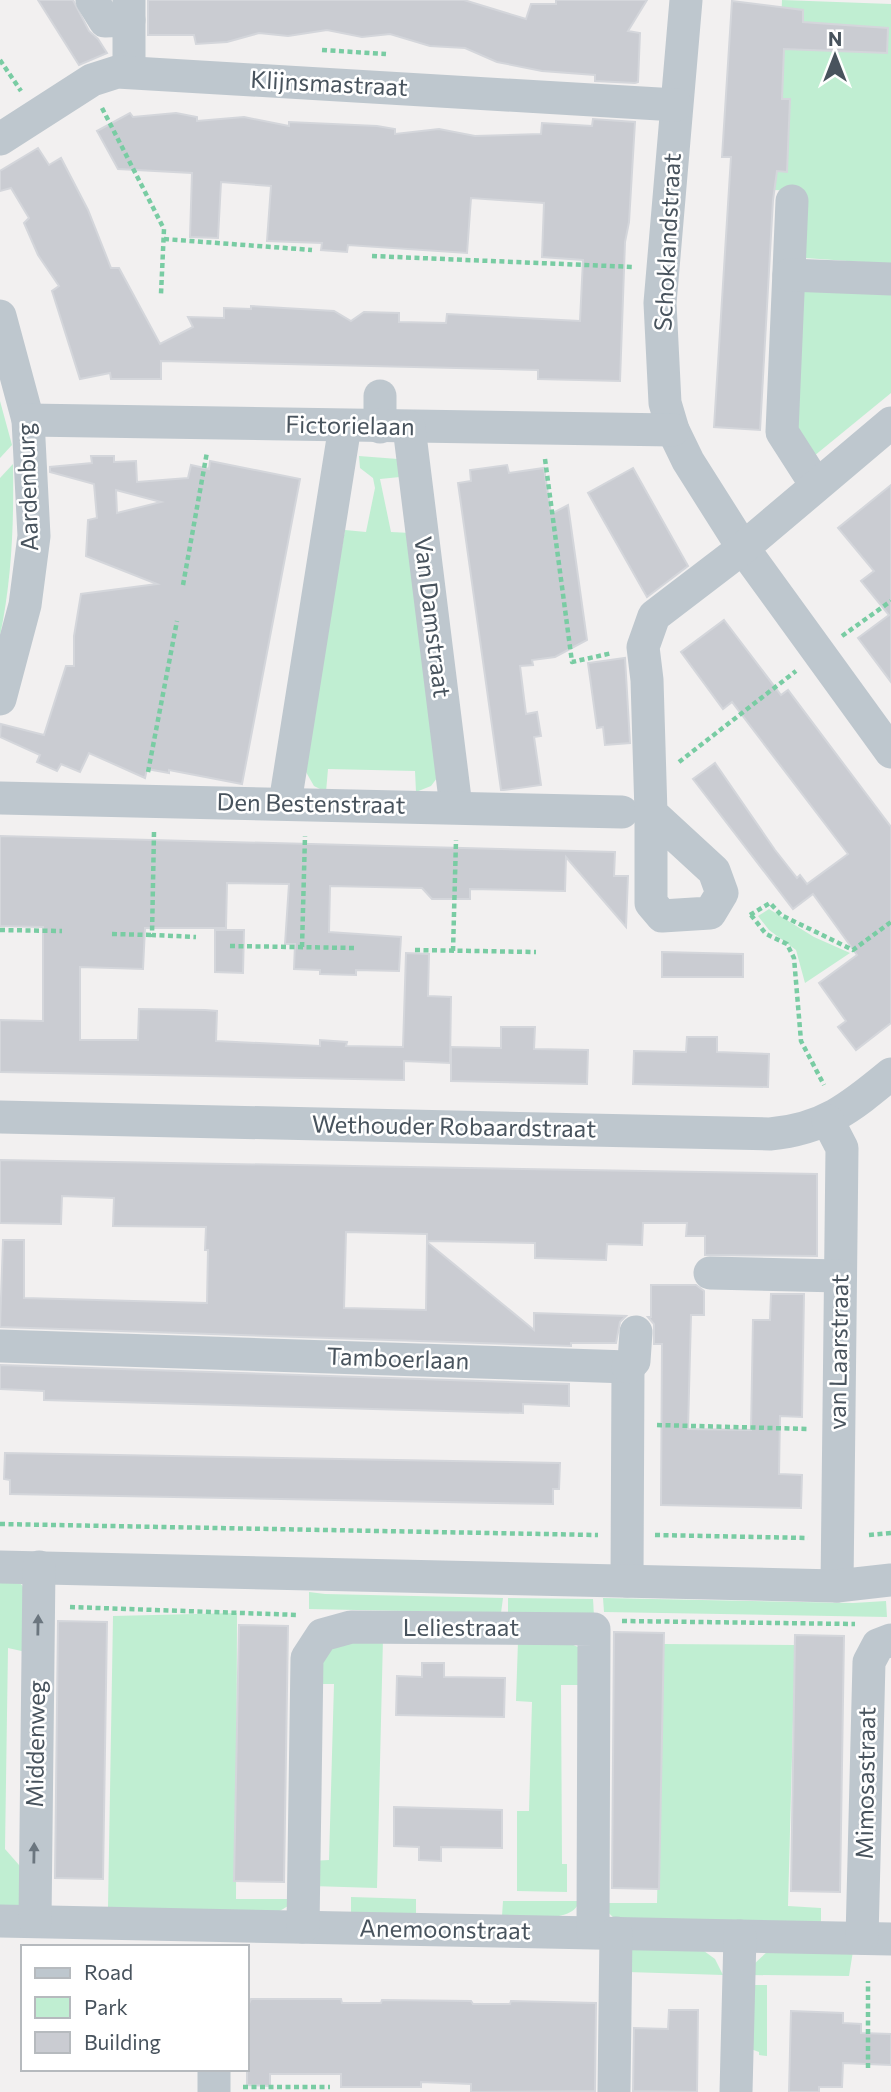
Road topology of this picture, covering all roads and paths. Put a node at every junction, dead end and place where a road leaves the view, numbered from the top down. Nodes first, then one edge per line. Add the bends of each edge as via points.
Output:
1 (92, 0) edge
2 (686, 0) edge
3 (129, 10) edge
4 (129, 72) junction
5 (89, 82) junction
6 (676, 105) junction
7 (0, 139) edge
8 (792, 201) dead end
9 (164, 239) junction
10 (312, 250) dead end
11 (372, 256) dead end
12 (663, 268) junction
13 (789, 275) junction
14 (891, 279) edge
15 (161, 294) dead end
16 (0, 316) edge
17 (389, 417) junction
18 (28, 420) junction
19 (891, 423) edge
20 (345, 426) junction
21 (673, 430) junction
22 (207, 449) dead end
23 (545, 458) dead end
24 (816, 485) junction
25 (743, 548) junction
26 (183, 585) dead end
27 (891, 601) edge
28 (177, 621) dead end
29 (643, 647) junction
30 (818, 652) junction
31 (0, 699) edge
32 (891, 752) edge
33 (0, 798) edge
34 (295, 803) junction
35 (641, 803) junction
36 (456, 807) junction
37 (148, 812) junction
38 (722, 893) junction
39 (751, 915) junction
40 (891, 922) edge
41 (0, 930) edge
42 (62, 931) dead end
43 (112, 934) dead end
44 (152, 935) junction
45 (197, 937) dead end
46 (230, 946) dead end
47 (302, 947) junction
48 (355, 948) dead end
49 (415, 950) dead end
50 (453, 951) junction
51 (536, 952) dead end
52 (891, 1074) edge
53 (0, 1117) edge
54 (833, 1117) junction
55 (710, 1273) dead end
56 (841, 1276) junction
57 (636, 1332) dead end
58 (0, 1346) edge
59 (628, 1367) junction
60 (628, 1424) junction
61 (838, 1430) junction
62 (0, 1524) edge
63 (891, 1533) edge
64 (627, 1535) junction
65 (837, 1538) junction
66 (0, 1567) edge
67 (39, 1567) junction
68 (891, 1580) edge
69 (627, 1581) junction
70 (837, 1586) junction
71 (614, 1621) dead end
72 (877, 1632) edge
73 (0, 1921) edge
74 (35, 1921) junction
75 (303, 1927) junction
76 (605, 1932) junction
77 (217, 1936) edge
78 (740, 1936) junction
79 (876, 1938) edge
80 (868, 1980) dead end
81 (868, 2068) dead end
82 (214, 2083) edge
83 (330, 2087) dead end
84 (614, 2092) edge
85 (736, 2092) edge

1 - 3 street via 104,21
2 - 6 street, Schoklandstraat
3 - 4 street
4 - 5 street, Klijnsmastraat via 103,74
4 - 6 street, Klijnsmastraat
5 - 7 street, Klijnsmastraat
5 - 9 path via 164,229
6 - 12 street, Schoklandstraat
8 - 13 street
9 - 10 path
9 - 15 path
11 - 12 path
12 - 21 street, Schoklandstraat via 660,303 665,403
13 - 14 street
13 - 24 street via 782,432
16 - 18 street, Aardenburg
17 - 20 street, Fictorielaan
17 - 21 street, Fictorielaan
17 - 36 street, Van Damstraat
18 - 20 street, Fictorielaan
18 - 31 street, Aardenburg via 34,536 25,606
19 - 24 street
20 - 34 street
21 - 25 street, Schoklandstraat
22 - 26 path
23 - 29 path via 572,662
24 - 25 street
25 - 29 street via 654,616
25 - 30 street, Schoklandstraat
27 - 30 path
28 - 37 path
29 - 35 street via 647,680
30 - 32 street, Schoklandstraat
30 - 35 path
33 - 37 street, Den Bestenstraat
34 - 36 street, Den Bestenstraat
34 - 37 street, Den Bestenstraat
34 - 47 path
35 - 36 street, Den Bestenstraat
35 - 38 street via 714,871
35 - 38 street via 651,903 662,916 710,913
36 - 50 path
37 - 44 path
38 - 39 path
39 - 40 path via 771,903 781,915 853,950
39 - 54 path via 766,934 787,944 794,958 801,1041
41 - 42 path
43 - 44 path
44 - 45 path
46 - 47 path
47 - 48 path
49 - 50 path
50 - 51 path
52 - 54 street, Wethouder Robaardstraat
53 - 54 street, Wethouder Robaardstraat via 770,1135 801,1132
54 - 56 street, van Laarstraat via 842,1148
55 - 56 street
56 - 61 street, van Laarstraat
57 - 59 street via 634,1361
58 - 59 street, Tamboerlaan
59 - 60 street
60 - 61 path
60 - 64 street
61 - 65 street, van Laarstraat
62 - 64 path
63 - 65 path
64 - 65 path
64 - 69 street
65 - 70 street, van Laarstraat
66 - 67 street
67 - 69 street
74 -> 67 street, Middenweg
68 - 70 street
69 - 70 street
71 - 72 path
72 - 79 street, Mimosastraat via 878,1645 869,1661
73 - 74 street, Anemoonstraat
74 - 77 street, Anemoonstraat
75 - 76 street, Anemoonstraat
75 - 76 street, Leliestraat via 307,1658 322,1635 351,1627 594,1629
75 - 77 street, Anemoonstraat
76 - 78 street, Anemoonstraat
76 - 84 street
78 - 79 street, Anemoonstraat
78 - 85 street
80 - 81 path
82 - 83 path

